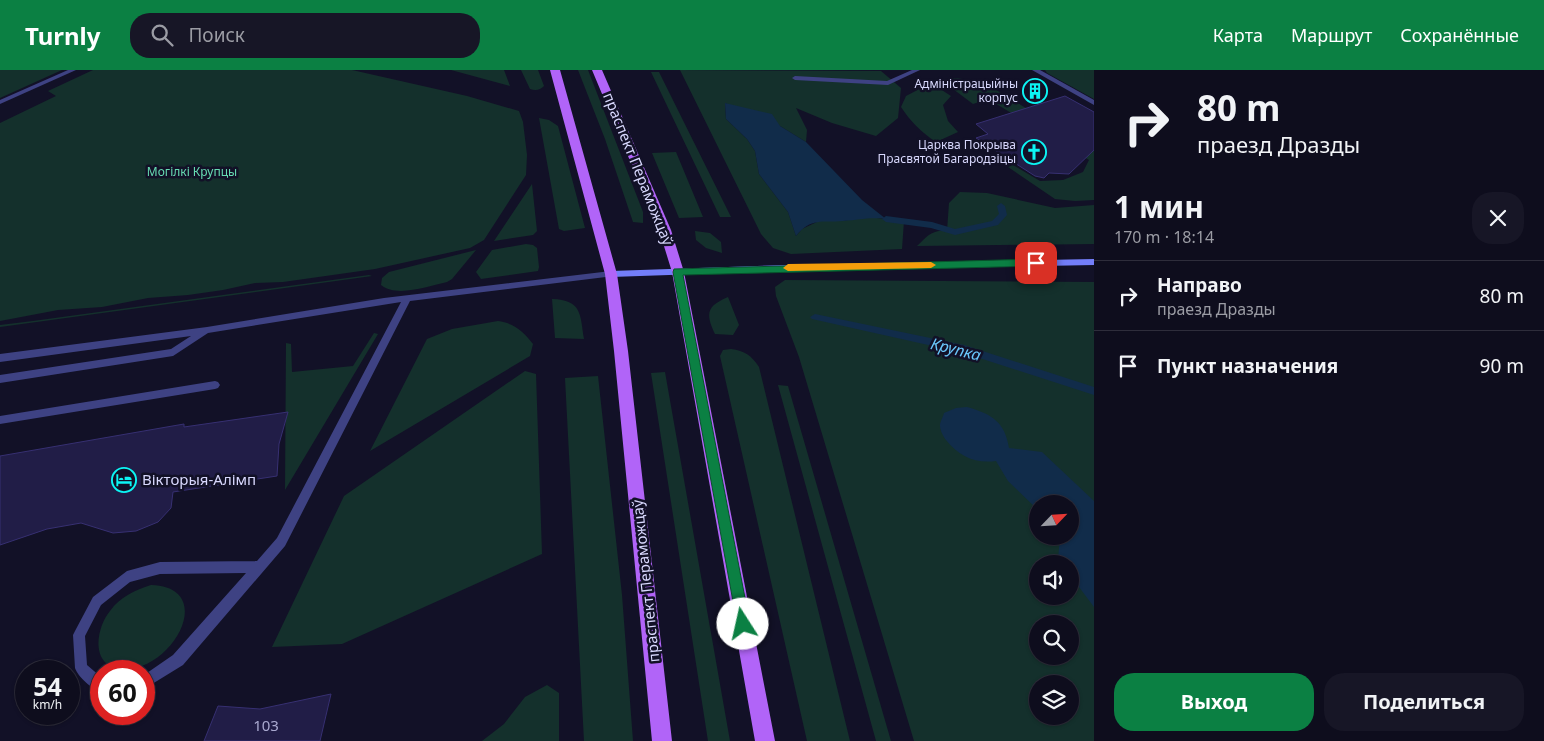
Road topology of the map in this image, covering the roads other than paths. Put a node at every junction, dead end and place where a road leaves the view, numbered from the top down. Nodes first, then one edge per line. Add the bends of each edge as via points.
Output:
1 (73, 70) edge
2 (555, 70) edge
3 (597, 70) edge
4 (917, 70) edge
5 (1035, 70) edge
6 (796, 78) dead end
7 (0, 102) edge
8 (1094, 103) edge
9 (1094, 262) edge
10 (678, 272) junction
11 (611, 274) junction
12 (407, 299) junction
13 (207, 330) junction
14 (0, 358) edge
15 (0, 378) edge
16 (215, 385) dead end
17 (0, 420) edge
18 (259, 567) junction
19 (90, 676) edge
20 (155, 676) edge
21 (662, 741) edge
22 (765, 741) edge

1 - 7 lane
2 - 11 main road, праспект Пераможцаў
3 - 10 main road, праспект Пераможцаў via 665,230
4 - 6 lane via 888,83
5 - 8 lane
9 - 10 street
10 - 11 street
10 - 22 main road, праспект Пераможцаў
11 - 12 lane
11 - 21 main road, праспект Пераможцаў
12 - 13 lane
12 - 18 lane via 281,542
13 - 14 lane
13 - 15 lane via 173,352
16 - 17 lane
18 - 19 lane via 160,568 127,577 97,601 79,634 81,668
18 - 20 lane via 178,660

